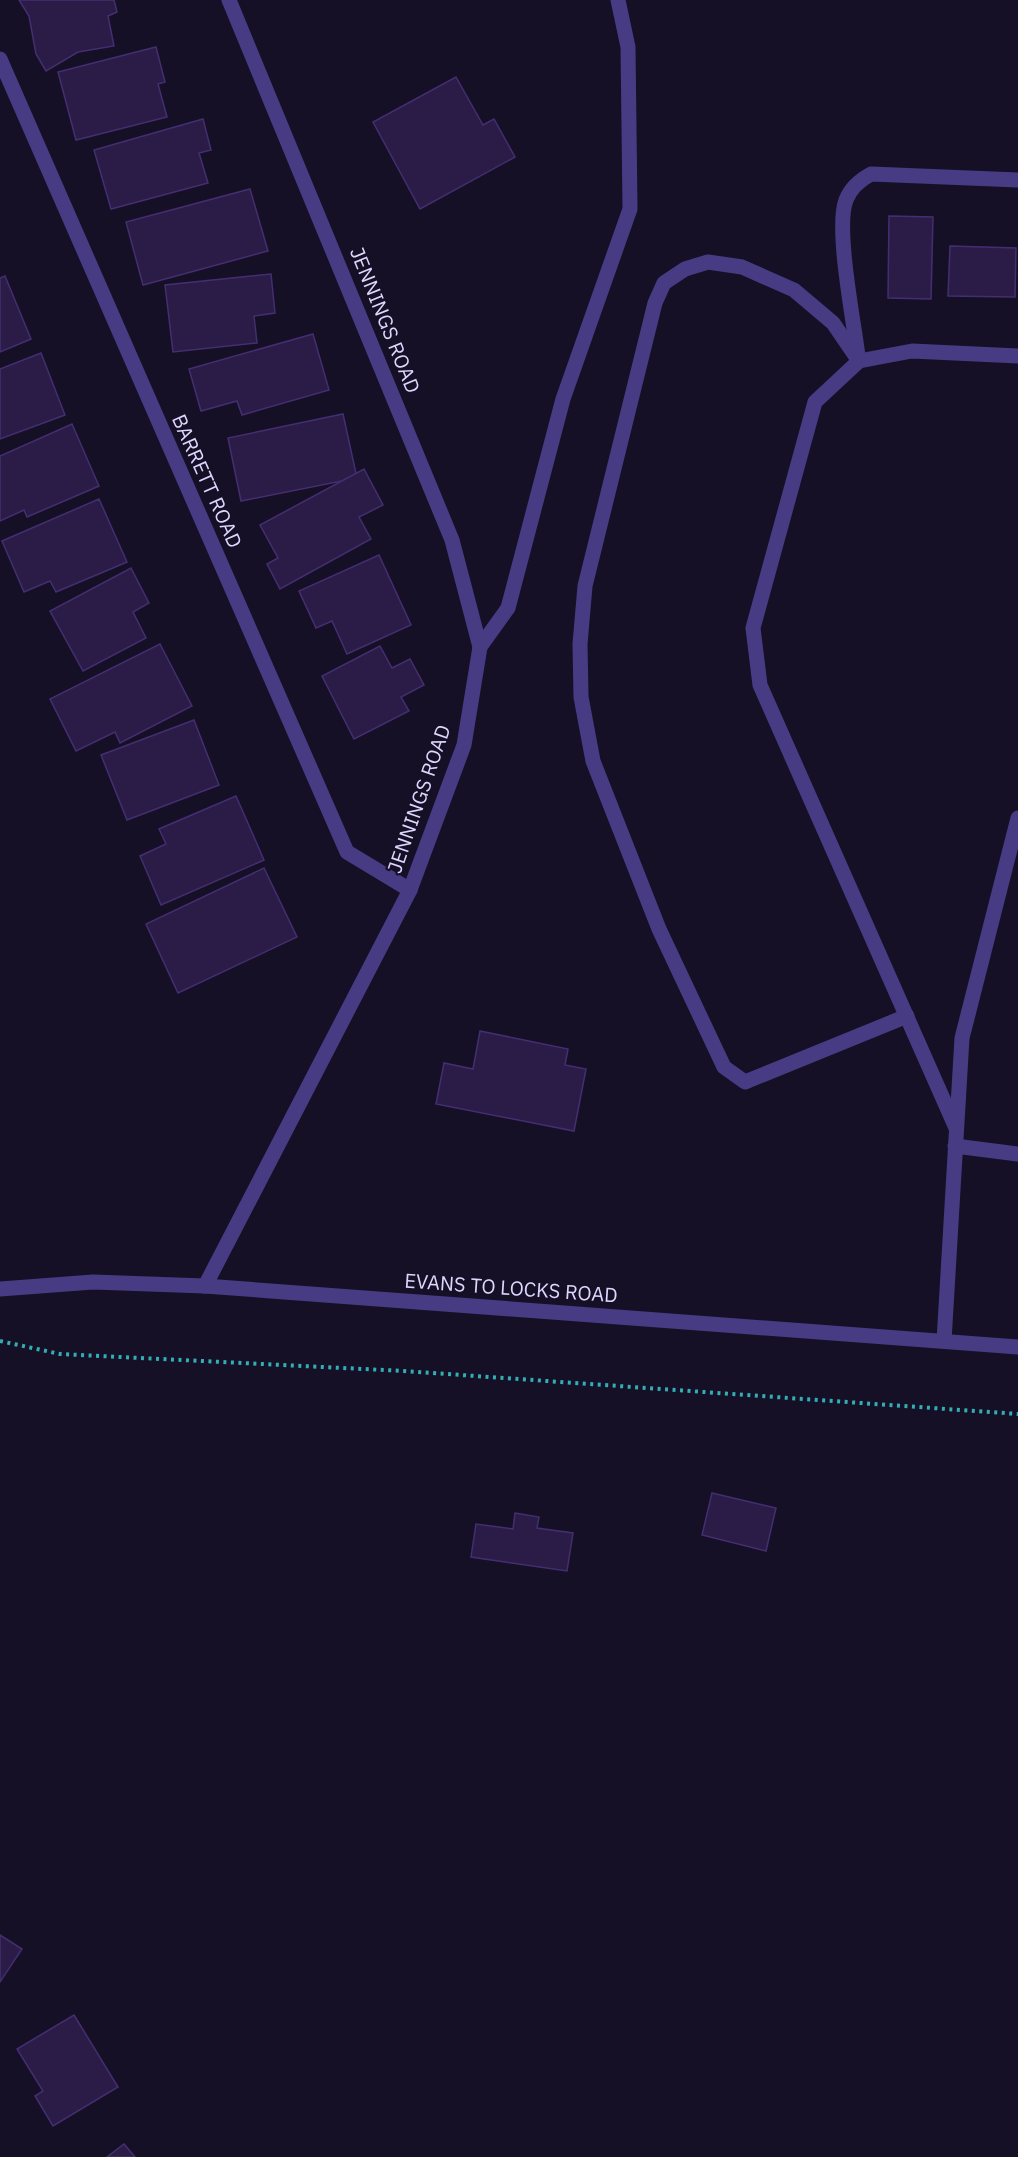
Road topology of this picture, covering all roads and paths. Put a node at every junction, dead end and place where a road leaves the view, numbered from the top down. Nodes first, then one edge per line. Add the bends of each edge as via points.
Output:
1 (229, 0) edge
2 (618, 0) edge
3 (0, 59) edge
4 (1018, 180) edge
5 (1018, 356) edge
6 (859, 361) junction
7 (480, 647) junction
8 (1018, 818) edge
9 (410, 890) junction
10 (907, 1016) junction
11 (956, 1128) junction
12 (955, 1146) junction
13 (1018, 1154) edge
14 (205, 1286) junction
15 (0, 1289) edge
16 (0, 1341) edge
17 (944, 1341) junction
18 (1018, 1347) edge
19 (1018, 1414) edge

1 - 7 street, JENNINGS ROAD via 452,540
2 - 7 street via 628,47 630,209 563,399 508,608
3 - 9 street, BARRETT ROAD via 347,852
4 - 6 street via 871,174 857,182 846,201 842,230
5 - 6 street via 912,351
6 - 10 street via 815,402 753,628 760,686
6 - 10 street via 833,323 794,290 742,267 708,262 686,269 664,283 655,303 585,586 581,697 593,761 659,929 724,1067 745,1082
7 - 9 street, JENNINGS ROAD via 464,745
8 - 11 street via 962,1038
9 - 14 street, JENNINGS ROAD
10 - 11 street
11 - 12 street
12 - 13 street
12 - 17 street
14 - 15 street, EVANS TO LOCKS ROAD via 93,1282
14 - 17 street, EVANS TO LOCKS ROAD
16 - 19 path via 60,1354 404,1371
17 - 18 street, EVANS TO LOCKS ROAD

